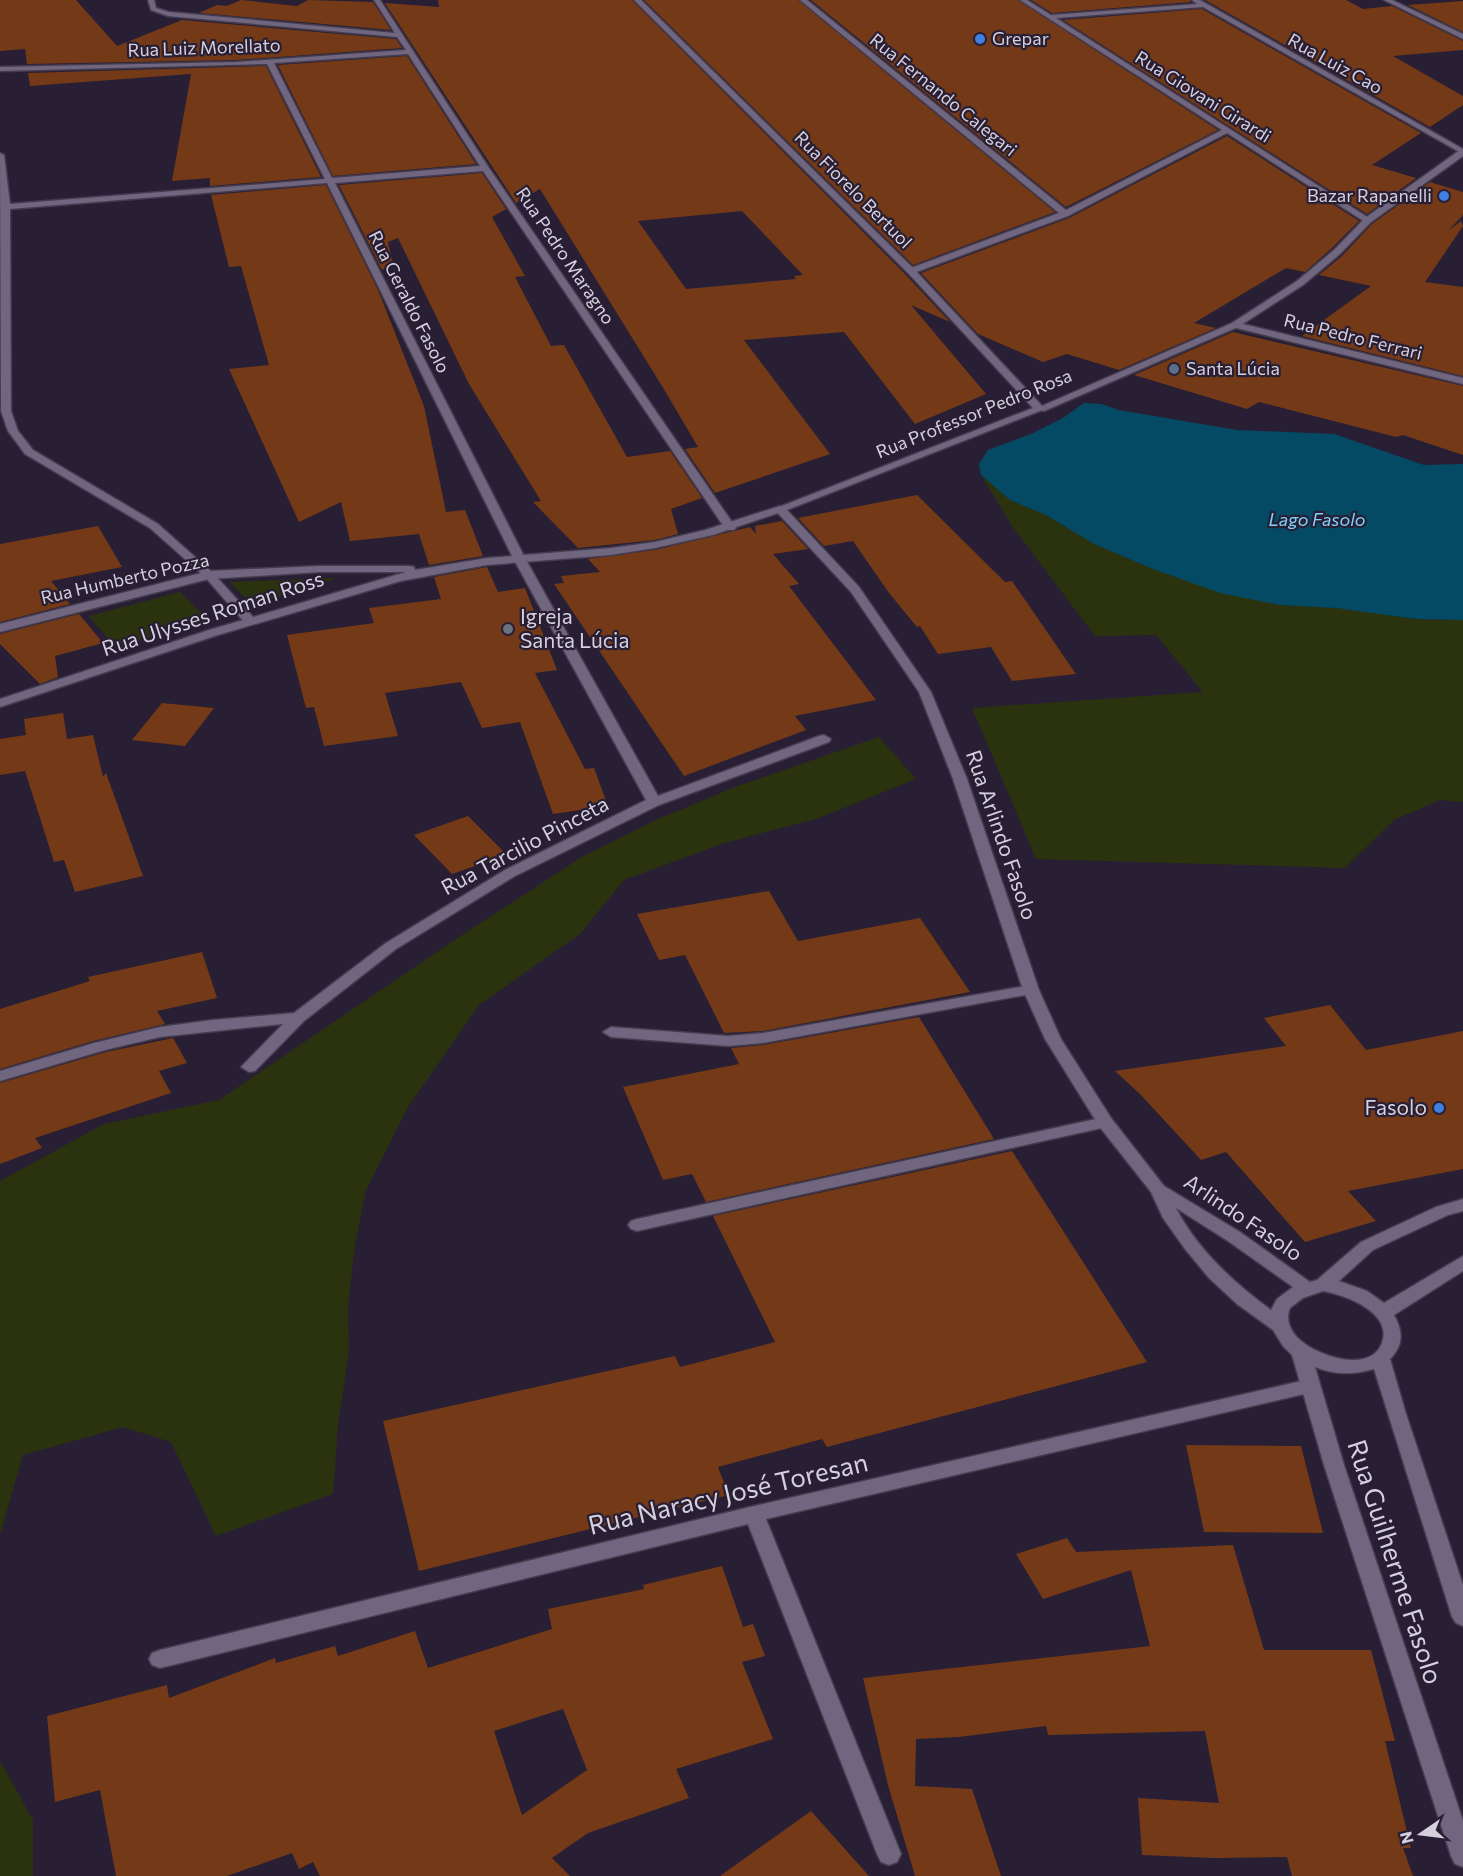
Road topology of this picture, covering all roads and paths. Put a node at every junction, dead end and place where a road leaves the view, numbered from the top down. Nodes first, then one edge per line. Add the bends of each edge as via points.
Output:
1 (151, 0) edge
2 (377, 0) edge
3 (638, 0) edge
4 (803, 0) edge
5 (1023, 0) edge
6 (1195, 0) edge
7 (1387, 0) edge
8 (1203, 5) junction
9 (1049, 17) junction
10 (399, 35) junction
11 (1463, 37) edge
12 (408, 52) junction
13 (270, 62) junction
14 (0, 69) edge
15 (1228, 130) junction
16 (1463, 152) edge
17 (0, 155) edge
18 (485, 168) junction
19 (330, 181) junction
20 (6, 207) junction
21 (1065, 214) junction
22 (1368, 220) junction
23 (911, 271) junction
24 (1235, 325) junction
25 (1463, 381) edge
26 (1040, 409) junction
27 (780, 509) junction
28 (730, 528) junction
29 (519, 558) junction
30 (439, 568) junction
31 (209, 575) junction
32 (250, 621) junction
33 (0, 628) edge
34 (0, 703) edge
35 (824, 740) dead end
36 (654, 802) junction
37 (1031, 990) junction
38 (298, 1018) junction
39 (611, 1032) dead end
40 (249, 1067) dead end
41 (0, 1076) edge
42 (1105, 1122) junction
43 (1158, 1190) junction
44 (1463, 1205) edge
45 (637, 1225) dead end
46 (1463, 1262) edge
47 (1315, 1286) junction
48 (1384, 1312) junction
49 (1280, 1326) junction
50 (1301, 1353) junction
51 (1380, 1357) junction
52 (1310, 1386) junction
53 (754, 1514) junction
54 (1463, 1617) edge
55 (160, 1659) dead end
56 (889, 1854) dead end
57 (1463, 1856) edge

1 - 10 street via 153,9 168,14
2 - 10 street, Rua Pedro Maragno
3 - 23 street, Rua Fiorelo Bertuol
4 - 21 street, Rua Fernando Calegari
5 - 9 street, Rua Giovani Girardi
6 - 8 street, Rua Luiz Cao
7 - 11 street
8 - 9 street
8 - 16 street, Rua Luiz Cao
9 - 15 street, Rua Giovani Girardi
10 - 12 street, Rua Pedro Maragno
12 - 13 street, Rua Luiz Morellato
12 - 18 street, Rua Pedro Maragno
13 - 14 street, Rua Luiz Morellato
13 - 19 street, Rua Geraldo Fasolo
15 - 21 street
15 - 22 street, Rua Giovani Girardi
16 - 22 street, Rua Professor Pedro Rosa
17 - 20 street
18 - 19 street
18 - 28 street, Rua Pedro Maragno
19 - 20 street
19 - 29 street, Rua Geraldo Fasolo
20 - 31 street via 6,411 13,431 30,452 154,526
21 - 23 street
22 - 24 street, Rua Professor Pedro Rosa via 1300,283
23 - 26 street, Rua Fiorelo Bertuol
24 - 25 street, Rua Pedro Ferrari
24 - 26 street, Rua Professor Pedro Rosa
26 - 27 street, Rua Professor Pedro Rosa
27 - 28 street, Rua Professor Pedro Rosa
27 - 37 street, Rua Arlindo Fasolo via 855,590 925,692 960,780
28 - 29 street, Rua Professor Pedro Rosa via 635,549
29 - 30 street, Rua Professor Pedro Rosa
29 - 36 street, Rua Geraldo Fasolo
30 - 31 street, Rua Humberto Pozza
30 - 32 street, Rua Ulysses Roman Ross
31 - 32 street
31 - 33 street, Rua Humberto Pozza
32 - 34 street, Rua Ulysses Roman Ross
35 - 36 street, Rua Tarcilio Pinceta
36 - 38 street, Rua Tarcilio Pinceta via 510,873 391,946
37 - 39 street via 763,1038 728,1041
37 - 42 street, Rua Arlindo Fasolo via 1053,1039
38 - 40 street, Rua Tarcilio Pinceta
38 - 41 street via 160,1032
42 - 43 street, Rua Arlindo Fasolo
42 - 45 street
43 - 47 street, Arlindo Fasolo
43 - 49 street, Arlindo Fasolo via 1172,1218 1215,1273
44 - 47 street via 1367,1246
46 - 48 street
47 - 48 street via 1342,1288 1365,1297
47 - 49 street via 1292,1293 1283,1302
48 - 51 street via 1393,1337
49 - 50 street via 1287,1340
50 - 51 street via 1343,1366 1364,1365
50 - 52 street, Rua Guilherme Fasolo
51 - 54 street, Rua Guilherme Fasolo
52 - 53 street, Rua Naracy José Toresan
52 - 57 street, Rua Guilherme Fasolo
53 - 55 street, Rua Naracy José Toresan
53 - 56 street

